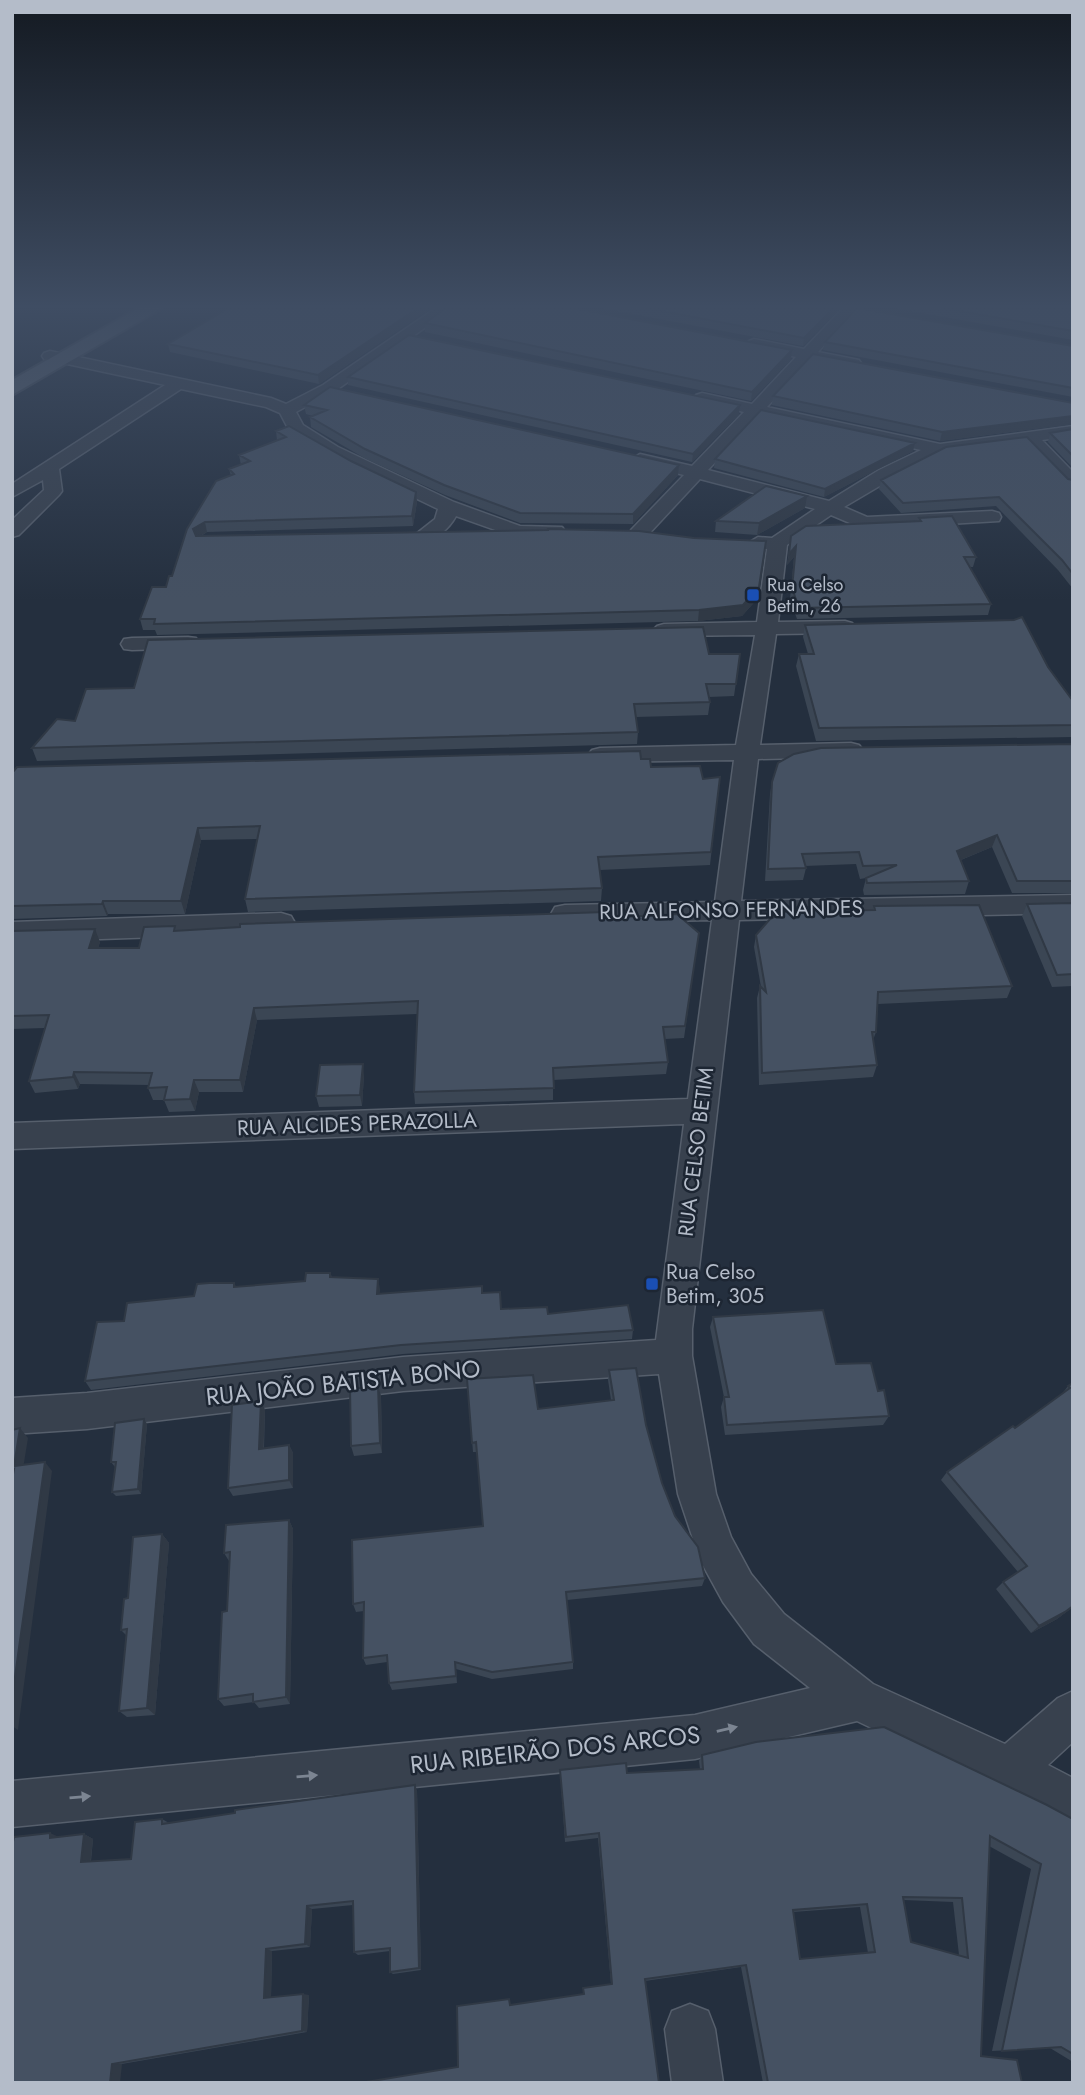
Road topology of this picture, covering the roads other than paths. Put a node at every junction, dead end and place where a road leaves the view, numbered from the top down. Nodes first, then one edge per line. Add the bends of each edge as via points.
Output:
1 (144, 406) edge
2 (275, 406) edge
3 (295, 406) edge
4 (740, 406) edge
5 (758, 406) edge
6 (755, 409) junction
7 (287, 410) junction
8 (1073, 431) edge
9 (1029, 437) junction
10 (940, 449) junction
11 (620, 454) edge
12 (50, 467) junction
13 (697, 471) junction
14 (1073, 483) edge
15 (12, 492) edge
16 (447, 506) junction
17 (831, 508) junction
18 (992, 517) dead end
19 (863, 523) junction
20 (12, 531) edge
21 (518, 531) junction
22 (578, 531) edge
23 (615, 532) edge
24 (639, 533) junction
25 (666, 536) edge
26 (785, 536) junction
27 (743, 543) edge
28 (869, 627) edge
29 (766, 628) junction
30 (649, 630) edge
31 (213, 642) edge
32 (132, 644) dead end
33 (869, 749) edge
34 (747, 751) junction
35 (581, 755) edge
36 (1073, 904) edge
37 (729, 909) junction
38 (536, 915) edge
39 (302, 923) edge
40 (12, 932) edge
41 (701, 1111) junction
42 (12, 1136) edge
43 (674, 1356) junction
44 (12, 1416) edge
45 (858, 1699) junction
46 (1073, 1713) edge
47 (1010, 1769) junction
48 (1073, 1802) edge
49 (12, 1804) edge
50 (691, 2028) dead end
51 (698, 2083) edge

1 - 12 street
2 - 7 street
3 - 7 street
4 - 6 street
5 - 6 street
6 - 10 street
6 - 13 street
7 - 16 street via 296,428 332,451
8 - 9 street
9 - 10 street
9 - 14 street
10 - 17 street via 891,470
11 - 13 street
12 - 15 street
12 - 20 street via 53,491
13 - 17 street
13 - 24 street
16 - 21 street
16 - 21 street via 443,524 419,534
17 - 19 street
17 - 26 street
18 - 19 street
19 - 26 street
21 - 22 street
23 - 24 street
24 - 25 street
26 - 27 street
26 - 29 street, RUA CELSO BETIM
28 - 29 street
29 - 30 street
29 - 34 street, RUA CELSO BETIM
31 - 32 street
33 - 34 street
34 - 35 street
34 - 37 street, RUA CELSO BETIM
36 - 37 street, RUA ALFONSO FERNANDES
37 - 38 street, RUA ALFONSO FERNANDES
37 - 41 street, RUA CELSO BETIM
39 - 40 street
41 - 42 street, RUA ALCIDES PERAZOLLA
41 - 43 street, RUA CELSO BETIM
43 - 44 street, RUA JOÃO BATISTA BONO via 403,1374
43 - 45 street, RUA CELSO BETIM via 697,1494 714,1546 737,1588 769,1629
45 - 47 street
49 -> 45 street, RUA RIBEIRÃO DOS ARCOS via 695,1737
46 - 47 street
47 - 48 street
50 - 51 street

